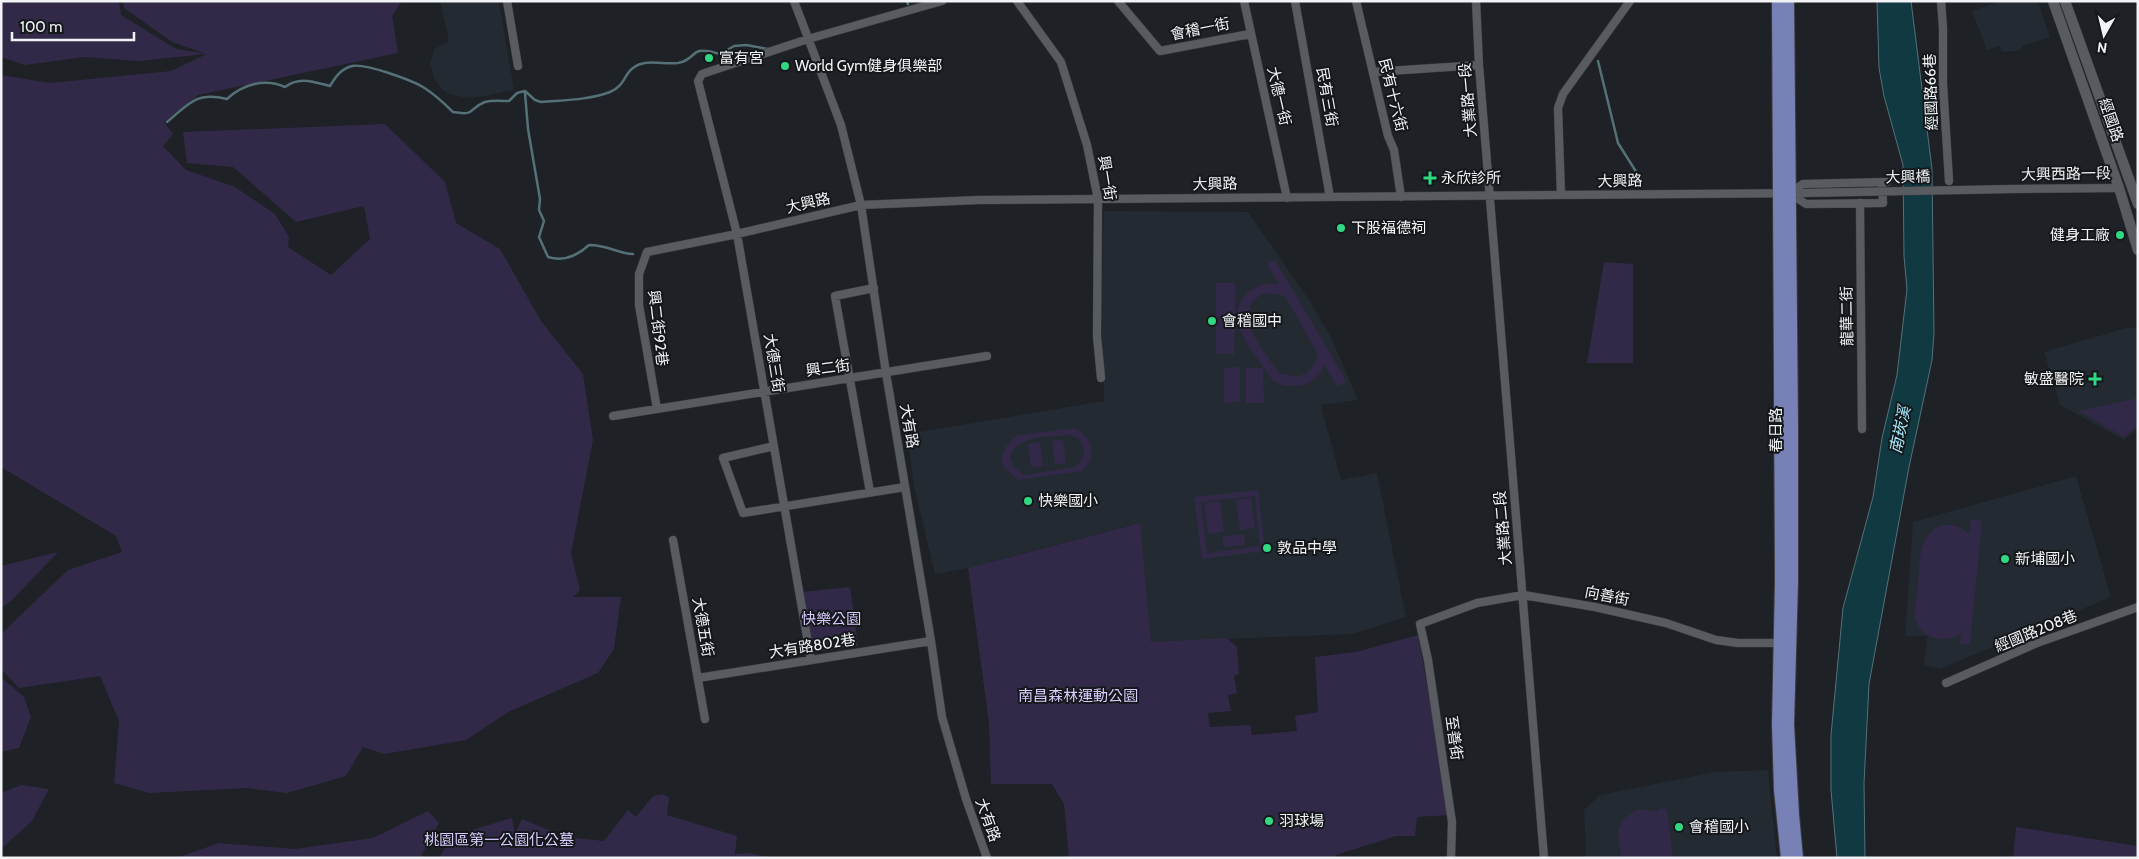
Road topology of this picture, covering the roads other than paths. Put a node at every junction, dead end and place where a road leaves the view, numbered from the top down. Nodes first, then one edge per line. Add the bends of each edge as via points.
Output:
1 (507, 1) edge
2 (794, 1) edge
3 (942, 1) edge
4 (1017, 1) edge
5 (1118, 1) edge
6 (1244, 1) edge
7 (1294, 1) edge
8 (1356, 1) edge
9 (1476, 1) edge
10 (1630, 1) edge
11 (1778, 1) edge
12 (1788, 1) edge
13 (1941, 1) edge
14 (2053, 1) edge
15 (2065, 1) edge
16 (1250, 34) junction
17 (808, 39) junction
18 (1479, 65) junction
19 (518, 66) dead end
20 (1373, 72) junction
21 (2134, 179) edge
22 (1949, 181) dead end
23 (2119, 188) junction
24 (2013, 189) joint
25 (1784, 193) junction
26 (2136, 193) edge
27 (1561, 195) junction
28 (1401, 196) junction
29 (1490, 196) junction
30 (1330, 197) junction
31 (1287, 198) junction
32 (1098, 199) junction
33 (1860, 203) junction
34 (2138, 204) edge
35 (861, 205) junction
36 (737, 234) junction
37 (2138, 250) edge
38 (646, 252) joint
39 (874, 288) junction
40 (987, 356) dead end
41 (886, 373) junction
42 (1101, 378) dead end
43 (850, 379) junction
44 (764, 391) junction
45 (657, 409) junction
46 (613, 416) dead end
47 (1862, 429) dead end
48 (774, 446) junction
49 (905, 487) junction
50 (870, 492) junction
51 (784, 506) junction
52 (673, 540) dead end
53 (1523, 596) junction
54 (2138, 607) edge
55 (1420, 624) joint
56 (931, 641) junction
57 (1785, 643) junction
58 (811, 660) junction
59 (698, 678) junction
60 (1946, 683) dead end
61 (705, 719) dead end
62 (987, 858) edge
63 (1451, 858) edge
64 (1544, 858) edge
65 (1787, 858) edge
66 (1797, 858) edge

1 - 19 street
2 - 17 street, 大有路
3 - 17 street
4 - 32 street, 興一街 via 1061,62 1085,138
5 - 16 street, 會稽一街 via 1160,51
6 - 16 street, 大德一街
7 - 30 street, 民有三街
8 - 20 street, 民有十六街
9 - 18 street, 大業路一段
10 - 27 street via 1563,94 1558,108
11 - 25 main road, 春日路
12 - 25 main road, 春日路
13 - 22 street, 經國路66巷
14 - 23 street, 經國路
15 - 21 street, 經國路
16 - 31 street, 大德一街
17 - 35 street, 大有路 via 842,124
17 - 36 street, 大德三街 via 702,74 698,81
18 - 20 street
18 - 29 street, 大業路一段
20 - 28 street, 民有十六街 via 1394,150
21 - 23 street, 大興西路一段
21 - 26 street, 經國路
23 - 24 street, 大興西路一段
23 - 26 street, 大興西路一段
23 - 37 street, 經國路
24 - 25 street, 大興橋, bridge
25 - 27 street, 大興路
25 - 33 street via 1806,204
25 - 33 street via 1803,184 1884,182 1883,203
25 - 57 main road, 春日路 via 1792,426
26 - 34 street, 經國路
27 - 29 street, 大興路
28 - 29 street, 大興路
28 - 30 street, 大興路
29 - 53 street, 大業路二段
30 - 31 street, 大興路
31 - 32 street, 大興路
32 - 35 street, 大興路
32 - 42 street, 興一街 via 1097,336
33 - 47 street, 龍華二街
35 - 36 street, 大興路
35 - 39 street, 大有路
36 - 38 street, 大興路
36 - 44 street, 大德三街
38 - 45 street, 興二街92巷 via 639,274 639,304
39 - 41 street, 大有路
39 - 43 street via 835,296
40 - 41 street, 興二街
41 - 43 street, 興二街
41 - 49 street, 大有路
43 - 44 street, 興二街
43 - 50 street
44 - 45 street, 興二街
44 - 48 street, 大德三街
45 - 46 street, 興二街
48 - 51 street, 大德三街
48 - 51 street via 723,458 743,513
49 - 50 street
49 - 56 street, 大有路
50 - 51 street
51 - 58 street, 大德三街
52 - 59 street, 大德五街
53 - 55 street, 向善街 via 1477,603
53 - 57 street, 向善街 via 1666,622 1716,640
53 - 64 street, 大業路二段
54 - 60 street, 經國路208巷 via 2037,643
55 - 63 street, 至善街 via 1452,822
56 - 58 street, 大有路802巷
56 - 62 street, 大有路 via 948,743
57 - 65 main road, 春日路 via 1779,761
57 - 66 main road, 春日路
58 - 59 street, 大有路802巷
59 - 61 street, 大德五街

